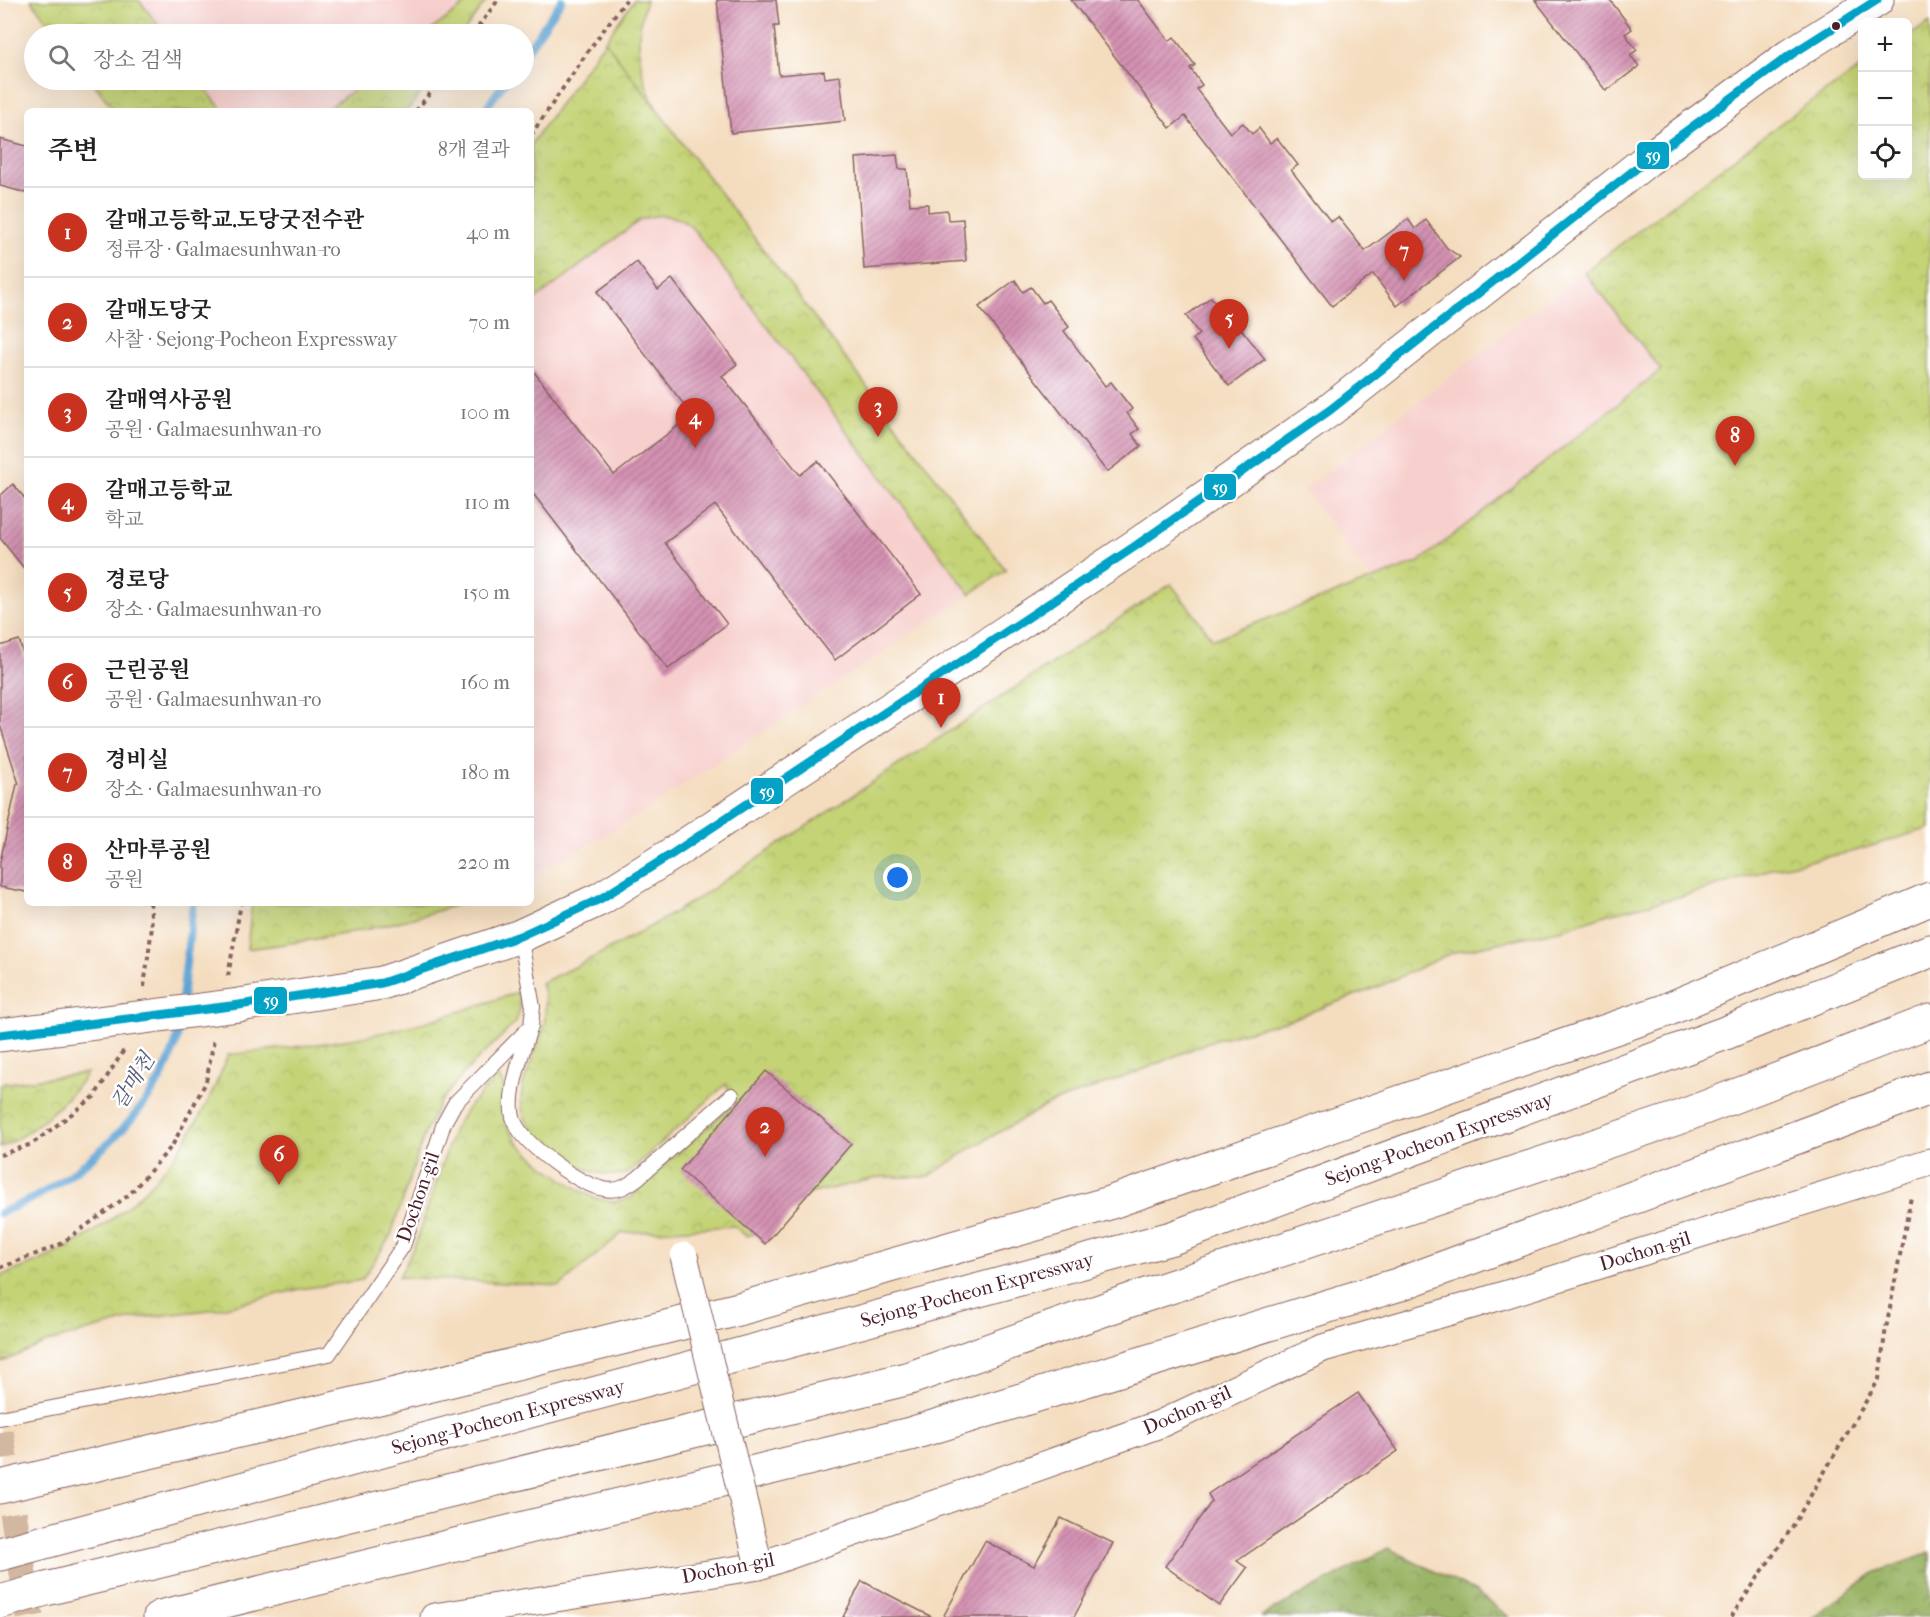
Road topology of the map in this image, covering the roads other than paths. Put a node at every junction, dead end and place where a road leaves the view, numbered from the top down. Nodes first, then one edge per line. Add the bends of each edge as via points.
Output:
1 (1877, 0) edge
2 (1930, 899) edge
3 (520, 936) junction
4 (1930, 951) edge
5 (1930, 1021) edge
6 (531, 1026) junction
7 (0, 1035) edge
8 (1930, 1088) edge
9 (732, 1095) dead end
10 (1919, 1166) edge
11 (684, 1256) dead end
12 (0, 1418) edge
13 (0, 1487) edge
14 (0, 1554) edge
15 (759, 1566) junction
16 (0, 1602) edge
17 (160, 1617) edge
18 (434, 1617) edge

1 - 3 main road via 1792,54 1657,153 1330,410 1134,547 672,854 600,899
2 - 13 main road via 1664,1011 1106,1204 727,1312
3 - 6 lane via 533,1007
3 - 7 main road, bridge via 382,983 233,993 121,1020
4 - 14 main road, Sejong-Pocheon Expressway via 1728,1032 1172,1238
5 - 16 main road via 1675,1119 910,1378
6 - 9 lane via 512,1099 515,1122 528,1140 555,1162 604,1189 622,1189 638,1178
6 - 12 lane, Dochon-gil via 455,1103 444,1123 403,1246 328,1354
8 - 17 main road via 1397,1285 909,1434
10 - 15 street, Dochon-gil via 1323,1348 1160,1424
11 - 15 street, bridge
15 - 18 street, Dochon-gil

